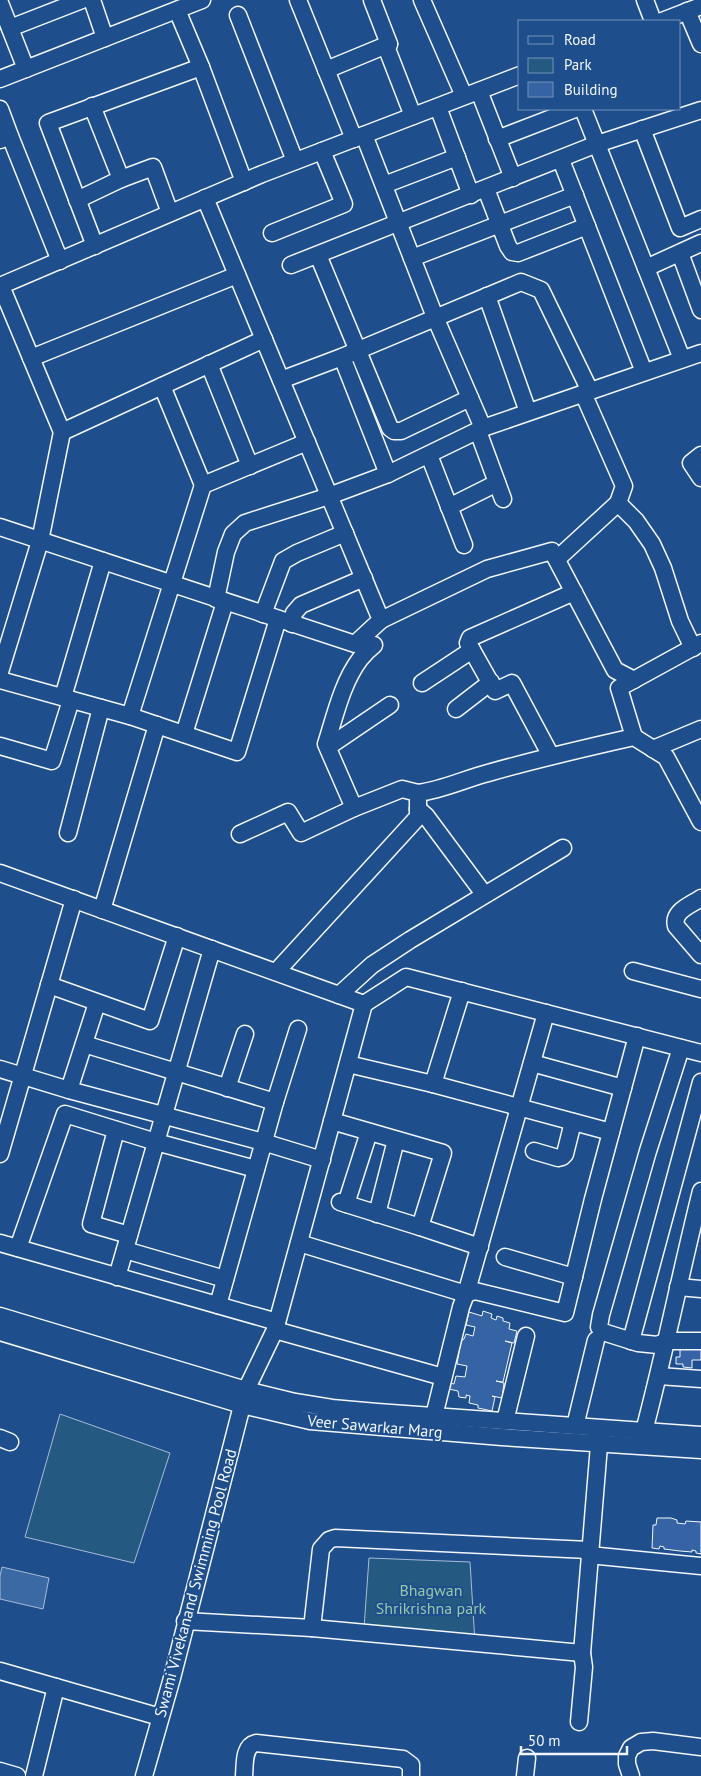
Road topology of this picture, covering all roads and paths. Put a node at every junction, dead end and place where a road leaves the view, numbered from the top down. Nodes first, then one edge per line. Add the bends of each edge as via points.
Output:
1 (82, 0) edge
2 (92, 0) edge
3 (202, 0) edge
4 (298, 0) edge
5 (372, 0) edge
6 (645, 0) edge
7 (424, 1) edge
8 (0, 3) edge
9 (694, 9) edge
10 (177, 10) junction
11 (238, 15) dead end
12 (653, 20) edge
13 (665, 20) edge
14 (10, 28) junction
15 (105, 38) junction
16 (389, 44) junction
17 (701, 44) edge
18 (201, 67) junction
19 (26, 69) junction
20 (326, 70) junction
21 (518, 76) edge
22 (0, 79) edge
23 (472, 94) junction
24 (92, 106) junction
25 (438, 107) junction
26 (0, 109) edge
27 (572, 110) edge
28 (583, 110) edge
29 (701, 110) edge
30 (413, 116) junction
31 (642, 129) junction
32 (359, 137) junction
33 (5, 138) edge
34 (498, 139) junction
35 (598, 144) junction
36 (322, 151) junction
37 (456, 157) junction
38 (561, 160) junction
39 (295, 162) junction
40 (513, 178) junction
41 (121, 179) junction
42 (244, 182) junction
43 (384, 185) junction
44 (479, 192) junction
45 (574, 194) junction
46 (205, 198) junction
47 (78, 200) junction
48 (170, 214) junction
49 (701, 220) edge
50 (399, 224) junction
51 (500, 224) junction
52 (587, 226) junction
53 (272, 233) dead end
54 (701, 243) edge
55 (95, 246) junction
56 (680, 253) junction
57 (318, 255) junction
58 (412, 258) junction
59 (60, 261) junction
60 (291, 265) dead end
61 (646, 268) junction
62 (237, 275) junction
63 (0, 286) edge
64 (487, 296) junction
65 (701, 310) edge
66 (435, 317) junction
67 (264, 339) junction
68 (358, 350) junction
69 (701, 353) edge
70 (342, 357) junction
71 (31, 358) junction
72 (682, 359) junction
73 (209, 364) junction
74 (644, 372) junction
75 (281, 380) junction
76 (162, 386) junction
77 (586, 392) junction
78 (470, 398) junction
79 (528, 412) junction
80 (480, 429) junction
81 (62, 432) junction
82 (307, 442) junction
83 (429, 455) junction
84 (701, 455) edge
85 (250, 466) junction
86 (388, 474) junction
87 (701, 478) edge
88 (497, 483) junction
89 (203, 485) junction
90 (329, 496) junction
91 (503, 499) dead end
92 (618, 503) junction
93 (449, 507) junction
94 (0, 527) edge
95 (345, 532) junction
96 (40, 541) junction
97 (464, 545) dead end
98 (557, 559) junction
99 (103, 561) junction
100 (364, 578) junction
101 (171, 584) junction
102 (574, 592) junction
103 (221, 600) junction
104 (278, 619) junction
105 (382, 620) junction
106 (374, 644) dead end
107 (697, 646) edge
108 (472, 650) junction
109 (0, 672) edge
110 (0, 680) edge
111 (634, 680) junction
112 (491, 682) junction
113 (422, 684) dead end
114 (67, 698) junction
115 (390, 705) dead end
116 (101, 708) junction
117 (456, 709) dead end
118 (130, 716) junction
119 (157, 725) junction
120 (701, 730) edge
121 (184, 734) junction
122 (634, 737) junction
123 (0, 746) edge
124 (328, 747) junction
125 (653, 749) junction
126 (550, 756) junction
127 (418, 801) junction
128 (354, 808) junction
129 (699, 815) edge
130 (68, 833) dead end
131 (240, 834) dead end
132 (563, 848) dead end
133 (0, 873) edge
134 (484, 894) junction
135 (701, 898) edge
136 (74, 899) junction
137 (102, 910) junction
138 (177, 936) junction
139 (212, 949) junction
140 (701, 955) edge
141 (633, 970) dead end
142 (276, 972) junction
143 (49, 985) junction
144 (701, 989) edge
145 (462, 991) junction
146 (339, 995) junction
147 (97, 1003) junction
148 (364, 1004) junction
149 (546, 1013) junction
150 (298, 1030) dead end
151 (244, 1034) dead end
152 (637, 1036) junction
153 (84, 1044) junction
154 (681, 1048) junction
155 (701, 1053) edge
156 (532, 1063) junction
157 (348, 1064) junction
158 (0, 1069) edge
159 (176, 1072) junction
160 (23, 1075) junction
161 (701, 1082) edge
162 (432, 1084) junction
163 (227, 1088) junction
164 (623, 1088) junction
165 (69, 1090) junction
166 (275, 1102) junction
167 (519, 1108) junction
168 (164, 1115) junction
169 (332, 1121) junction
170 (573, 1122) junction
171 (116, 1130) junction
172 (369, 1132) junction
173 (611, 1132) junction
174 (396, 1140) junction
175 (156, 1142) junction
176 (264, 1142) junction
177 (534, 1151) dead end
178 (0, 1154) edge
179 (322, 1160) junction
180 (256, 1169) junction
181 (701, 1191) edge
182 (377, 1214) junction
183 (420, 1226) junction
184 (0, 1243) edge
185 (127, 1243) junction
186 (299, 1243) junction
187 (480, 1246) junction
188 (18, 1248) junction
189 (505, 1257) dead end
190 (117, 1277) junction
191 (574, 1277) junction
192 (226, 1279) junction
193 (678, 1287) junction
194 (701, 1288) edge
195 (466, 1294) junction
196 (218, 1305) junction
197 (0, 1316) edge
198 (276, 1326) junction
199 (0, 1332) edge
200 (526, 1336) dead end
201 (596, 1340) dead end
202 (631, 1341) junction
203 (666, 1341) junction
204 (701, 1342) edge
205 (659, 1376) junction
206 (443, 1377) junction
207 (701, 1379) edge
208 (244, 1398) junction
209 (434, 1416) junction
210 (505, 1421) junction
211 (575, 1426) junction
212 (644, 1431) junction
213 (600, 1436) junction
214 (701, 1436) edge
215 (701, 1450) edge
216 (589, 1553) junction
217 (701, 1566) edge
218 (185, 1621) junction
219 (312, 1628) junction
220 (582, 1653) junction
221 (0, 1672) edge
222 (56, 1687) junction
223 (160, 1717) junction
224 (580, 1722) dead end
225 (701, 1747) edge
226 (527, 1758) dead end
227 (0, 1772) edge
228 (17, 1776) edge
229 (34, 1776) edge
230 (144, 1776) edge
231 (244, 1776) edge
232 (412, 1776) edge
233 (525, 1776) edge
234 (631, 1776) edge

1 - 14 street
2 - 15 street
3 - 10 street
4 - 20 street
5 - 16 street
6 - 12 street
7 - 23 street
8 - 14 street
9 - 13 street
9 - 17 street
10 - 15 street
10 - 18 street
11 - 39 street
14 - 19 street
15 - 19 street
16 - 20 street
16 - 30 street via 387,49
18 - 24 street
18 - 42 street
19 - 22 street
20 - 32 street
21 - 23 street
23 - 25 street
23 - 34 street
24 - 41 street
24 - 47 street via 48,123
25 - 30 street
25 - 37 street
26 - 33 street
27 - 34 street
28 - 35 street
29 - 31 street
30 - 32 street
31 - 35 street
31 - 49 street via 680,228
32 - 36 street
32 - 43 street
33 - 59 street
34 - 40 street
35 - 38 street
35 - 61 street
36 - 39 street
36 - 53 street via 344,204
37 - 43 street
37 - 44 street
38 - 40 street
38 - 45 street
39 - 42 street
40 - 44 street
41 - 47 street
41 - 48 street via 153,167
42 - 46 street
43 - 50 street
44 - 50 street
44 - 51 street
45 - 51 street
45 - 52 street
46 - 48 street
46 - 62 street
47 - 55 street
48 - 55 street
50 - 57 street
50 - 58 street
51 - 52 street via 508,246 512,252 518,253
51 - 58 street
52 - 74 street
54 - 56 street
55 - 59 street
56 - 61 street
56 - 65 street
57 - 60 street
57 - 68 street
58 - 66 street
59 - 63 street
61 - 72 street
62 - 67 street
62 - 71 street
63 - 71 street
64 - 66 street
64 - 77 street via 521,282 541,290
64 - 79 street
66 - 68 street
66 - 78 street
67 - 73 street
67 - 75 street
68 - 70 street
68 - 78 street via 394,431 401,431
69 - 72 street
70 - 75 street
70 - 86 street
71 - 81 street
72 - 74 street
73 - 76 street
73 - 85 street
74 - 77 street
75 - 82 street
76 - 81 street
76 - 89 street
77 - 79 street
77 - 92 street via 624,486
78 - 80 street
79 - 80 street
80 - 83 street
80 - 88 street
81 - 96 street
82 - 85 street
82 - 90 street
83 - 86 street
83 - 93 street
84 - 87 street via 691,463
85 - 89 street
86 - 90 street
88 - 91 street
88 - 93 street
89 - 101 street
90 - 95 street
90 - 103 street via 245,523 233,534 226,552
92 - 98 street
92 - 107 street via 652,544 680,621
93 - 97 street
94 - 96 street
95 - 100 street
95 - 104 street via 296,552 284,561
96 - 99 street
96 - 109 street
98 - 102 street
98 - 105 street via 552,551 487,568
99 - 101 street
99 - 114 street
100 - 104 street via 301,605 294,613
100 - 105 street
101 - 103 street
101 - 118 street
102 - 108 street via 470,638 468,643
102 - 111 street via 615,670
103 - 104 street
103 - 121 street
104 - 105 street via 355,644
104 - 121 street via 237,752
106 - 124 street via 360,658 338,704 326,744
107 - 111 street
108 - 112 street
108 - 113 street
110 - 114 street
111 - 122 street via 620,688
112 - 117 street
112 - 126 street via 496,691 512,683
114 - 116 street
114 - 123 street via 52,761
115 - 124 street
116 - 118 street
116 - 130 street
118 - 119 street
119 - 121 street
119 - 137 street
120 - 125 street
122 - 125 street
122 - 126 street
124 - 128 street
125 - 129 street via 666,757
126 - 127 street via 470,778 430,792
127 - 128 street via 402,789
127 - 134 street
127 - 142 street via 418,818
128 - 131 street via 301,833 288,812
132 - 134 street
133 - 136 street
134 - 146 street via 372,965
135 - 140 street via 676,914 674,920
136 - 137 street
136 - 143 street
137 - 138 street
138 - 139 street
138 - 147 street via 150,1021
139 - 142 street
139 - 159 street
141 - 144 street
142 - 146 street
143 - 147 street
143 - 160 street
145 - 148 street via 406,977
145 - 149 street
145 - 162 street
146 - 148 street
147 - 153 street
148 - 157 street, Swami Vivekanand Swimming Pool Road
149 - 152 street
149 - 156 street
150 - 166 street
151 - 163 street
152 - 154 street
152 - 164 street
153 - 159 street
153 - 165 street
154 - 155 street
154 - 202 street via 601,1315 599,1327 603,1332
156 - 164 street
156 - 167 street
157 - 162 street
157 - 169 street, Swami Vivekanand Swimming Pool Road
158 - 160 street
159 - 163 street
159 - 168 street
160 - 165 street
160 - 178 street
161 - 202 street
162 - 167 street
163 - 166 street
164 - 173 street
165 - 168 street
166 - 176 street
167 - 170 street
167 - 187 street
168 - 175 street
168 - 176 street
169 - 172 street
169 - 179 street, Swami Vivekanand Swimming Pool Road
170 - 173 street
170 - 177 street via 562,1157
171 - 175 street
171 - 185 street via 91,1224
171 - 188 street via 66,1114
172 - 174 street
172 - 182 street via 343,1203
173 - 191 street
174 - 182 street
174 - 183 street via 443,1153
175 - 180 street
175 - 185 street
176 - 179 street
176 - 180 street
179 - 186 street, Swami Vivekanand Swimming Pool Road
180 - 192 street
181 - 193 street
182 - 183 street
183 - 187 street
184 - 188 street
185 - 190 street
185 - 192 street
186 - 195 street
186 - 198 street, Swami Vivekanand Swimming Pool Road
187 - 195 street
188 - 190 street
189 - 191 street
190 - 196 street
191 - 195 street via 565,1313 475,1290
192 - 196 street
193 - 194 street
193 - 203 street
195 - 206 street
196 - 198 street
197 - 208 street, Veer Sawarkar Marg
198 - 206 street
198 - 208 street, Swami Vivekanand Swimming Pool Road
199 - 208 street, Veer Sawarkar Marg
200 - 210 street
201 - 211 street
202 - 203 street via 658,1345
203 - 204 street
203 - 205 street
205 - 207 street
205 - 212 street
206 - 209 street
208 - 209 street, Veer Sawarkar Marg
208 - 213 street, Veer Sawarkar Marg via 325,1424
208 - 218 street, Swami Vivekanand Swimming Pool Road
209 - 210 street, Veer Sawarkar Marg
210 - 211 street, Veer Sawarkar Marg
211 - 213 street, Veer Sawarkar Marg
212 - 213 street, Veer Sawarkar Marg
212 - 214 street, Veer Sawarkar Marg
213 - 215 street, Veer Sawarkar Marg
213 - 216 street
216 - 217 street
216 - 219 street via 335,1538 321,1548
216 - 220 street
218 - 219 street
218 - 223 street, Swami Vivekanand Swimming Pool Road
219 - 220 street
220 - 224 street
221 - 222 street
222 - 223 street
222 - 229 street
223 - 230 street, Swami Vivekanand Swimming Pool Road
225 - 234 street via 641,1742 631,1748 627,1756
226 - 233 street
227 - 228 street
231 - 232 street via 247,1750 256,1743 403,1759 411,1765

